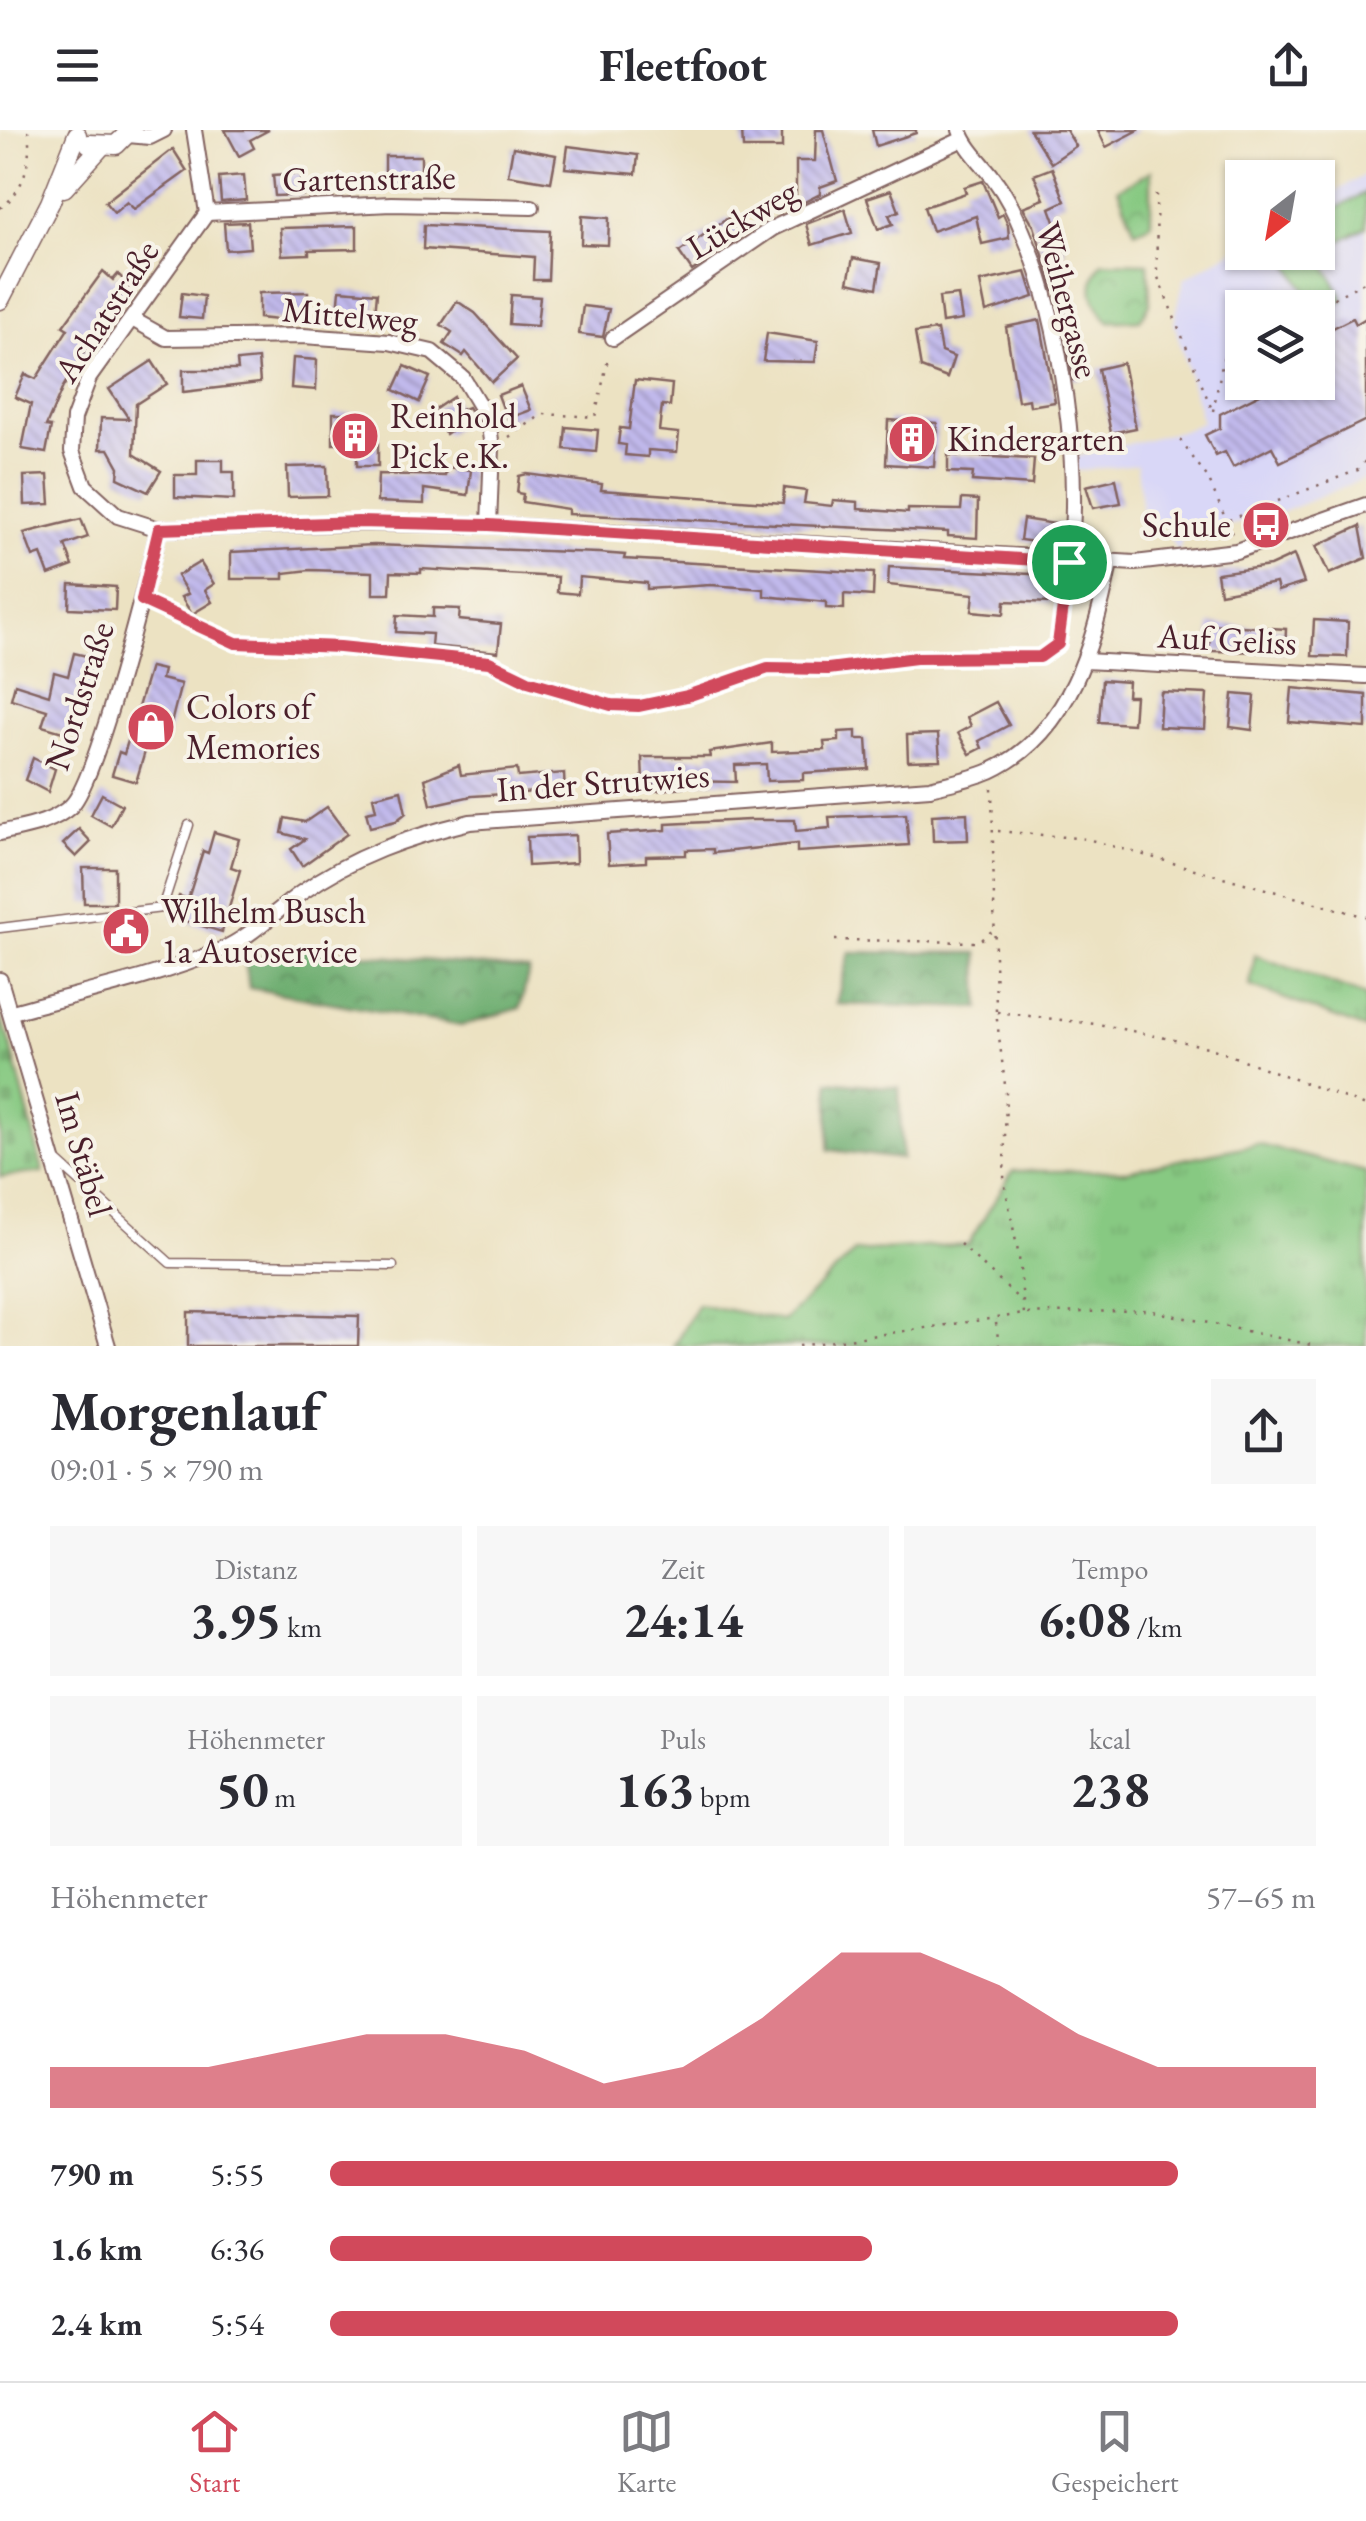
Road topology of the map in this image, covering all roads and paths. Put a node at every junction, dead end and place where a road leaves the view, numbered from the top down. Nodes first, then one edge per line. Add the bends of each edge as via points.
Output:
1 (28, 130) edge
2 (164, 130) edge
3 (194, 130) edge
4 (76, 132) edge
5 (130, 132) edge
6 (962, 134) edge
7 (100, 148) junction
8 (1156, 194) dead end
9 (50, 204) junction
10 (0, 208) edge
11 (532, 208) dead end
12 (207, 213) junction
13 (1366, 282) edge
14 (1335, 298) edge
15 (0, 300) edge
16 (132, 320) junction
17 (613, 338) joint
18 (1225, 354) edge
19 (516, 432) dead end
20 (1180, 440) dead end
21 (1366, 460) edge
22 (1366, 505) edge
23 (1229, 520) junction
24 (489, 525) junction
25 (159, 529) junction
26 (1236, 551) junction
27 (1069, 562) junction
28 (1110, 563) junction
29 (142, 600) junction
30 (1085, 661) junction
31 (1366, 676) edge
32 (991, 770) junction
33 (189, 825) dead end
34 (995, 830) junction
35 (0, 832) edge
36 (1366, 916) edge
37 (0, 928) edge
38 (993, 930) junction
39 (835, 940) dead end
40 (0, 980) edge
41 (12, 1012) junction
42 (996, 1012) junction
43 (1366, 1106) edge
44 (54, 1158) junction
45 (960, 1244) dead end
46 (393, 1266) dead end
47 (1023, 1302) junction
48 (1024, 1314) junction
49 (996, 1320) junction
50 (108, 1346) edge
51 (799, 1346) edge
52 (999, 1346) edge
53 (1316, 1346) edge

1 - 10 path via 32,156 11,202
2 - 5 street via 150,137
3 - 12 street
4 - 7 street
4 - 9 street
5 - 7 street
6 - 17 street, Lückweg via 774,228
6 - 27 street, Weihergasse via 1025,237 1046,308 1071,465
7 - 9 street
8 - 18 path via 1157,275 1213,412
9 - 15 street
11 - 12 street, Gartenstraße via 391,204
12 - 16 street, Achatstraße
13 - 14 path
16 - 24 street, Mittelweg via 166,338 303,336 432,352 463,378 488,420
16 - 25 street, Achatstraße via 89,378 74,418 72,451 86,486 118,516
17 - 19 path via 594,417 543,414
20 - 23 path
21 - 23 path via 1358,470
22 - 26 street, Achatstraße
23 - 26 path
24 - 25 street, Achatstraße
24 - 27 street, Achatstraße
25 - 29 street, Nordstraße
26 - 28 street, Achatstraße
27 - 28 street, Achatstraße
27 - 29 path via 1058,644 1040,657 768,668 639,706 586,700 489,662 236,643
28 - 30 street, In der Strutwies
29 - 35 street, Nordstraße via 73,804 44,823
30 - 31 street, Auf Geliss
30 - 32 street, In der Strutwies via 1058,714 1028,746
32 - 34 path
32 - 41 street, In der Strutwies via 930,788 470,822 411,836 353,860 220,950
33 - 37 lane via 162,908
34 - 36 path via 1087,839
34 - 38 path
38 - 39 path via 978,942
38 - 42 path
40 - 41 street, Im Stäbel
41 - 44 street, Im Stäbel
42 - 43 path via 1208,1047
42 - 47 path via 1006,1093 1004,1181
44 - 46 lane via 170,1263
44 - 50 street, Im Stäbel
45 - 47 path
47 - 48 path
48 - 49 path
48 - 53 path via 1148,1310
49 - 51 path
49 - 52 path

